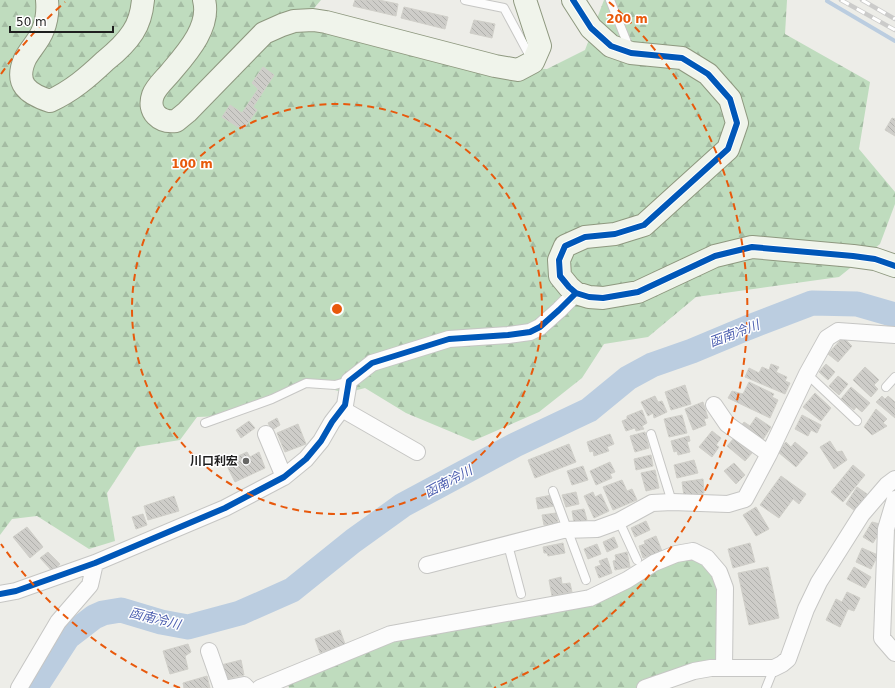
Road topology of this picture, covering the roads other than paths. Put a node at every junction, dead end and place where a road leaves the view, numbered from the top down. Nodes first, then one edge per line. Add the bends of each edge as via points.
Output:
1 (47, 0) edge
2 (143, 0) edge
3 (204, 0) edge
4 (465, 0) edge
5 (525, 0) edge
6 (573, 0) edge
7 (610, 0) edge
8 (632, 52) junction
9 (533, 62) junction
10 (893, 261) edge
11 (576, 293) junction
12 (895, 335) edge
13 (807, 374) junction
14 (895, 377) edge
15 (349, 381) junction
16 (886, 387) dead end
17 (714, 405) dead end
18 (342, 409) junction
19 (857, 421) dead end
20 (205, 423) dead end
21 (266, 434) dead end
22 (651, 434) dead end
23 (417, 452) dead end
24 (769, 454) junction
25 (284, 477) junction
26 (895, 479) edge
27 (553, 490) dead end
28 (895, 499) edge
29 (672, 502) junction
30 (619, 521) junction
31 (568, 530) junction
32 (508, 545) junction
33 (637, 560) dead end
34 (95, 563) junction
35 (427, 565) dead end
36 (586, 580) dead end
37 (0, 594) edge
38 (521, 594) dead end
39 (209, 651) dead end
40 (895, 653) edge
41 (724, 668) junction
42 (774, 668) junction
43 (19, 688) edge
44 (222, 688) edge
45 (229, 688) edge
46 (247, 688) edge
47 (260, 688) edge
48 (645, 688) edge
49 (766, 688) edge

1 - 2 street via 47,16 43,31 25,59 21,74 22,83 28,91 50,101 81,83 119,49 133,32
3 - 9 street via 206,14 193,44 153,94 151,101 154,113 164,121 176,121 187,112 264,33 294,21 326,22 518,70
4 - 9 lane via 504,8
5 - 9 street via 540,46
6 - 8 street via 591,28 611,46
7 - 8 lane
8 - 11 street via 682,58 708,74 730,98 737,123 728,149 644,225 615,234 585,238 565,246 559,260 560,276
10 - 11 street via 752,247 715,256 638,292 603,298
11 - 15 street via 540,327 530,332 449,339 372,363
12 - 13 street via 838,331 827,338
13 - 19 lane
13 - 24 street
14 - 16 lane
15 - 18 street
15 - 20 lane via 335,385 306,383 272,399
17 - 24 street via 727,424
18 - 23 street
18 - 25 street via 306,459
21 - 25 street
22 - 29 lane
24 - 29 street via 745,499 728,504
25 - 34 street via 225,508
26 - 42 street via 887,484 862,514 813,595 788,659
27 - 31 lane
28 - 40 street via 886,530 882,638
29 - 30 street via 652,503
30 - 31 street via 597,529
30 - 33 lane
31 - 32 street
31 - 36 lane
32 - 35 street
32 - 38 lane
34 - 37 street via 16,591
34 - 43 street via 90,584 58,622
39 - 44 street
41 - 42 street
41 - 47 street via 725,588 719,572 707,558 693,551 676,554 654,563 590,598 391,634
41 - 48 street via 694,671
42 - 49 lane
45 - 46 street via 244,685

